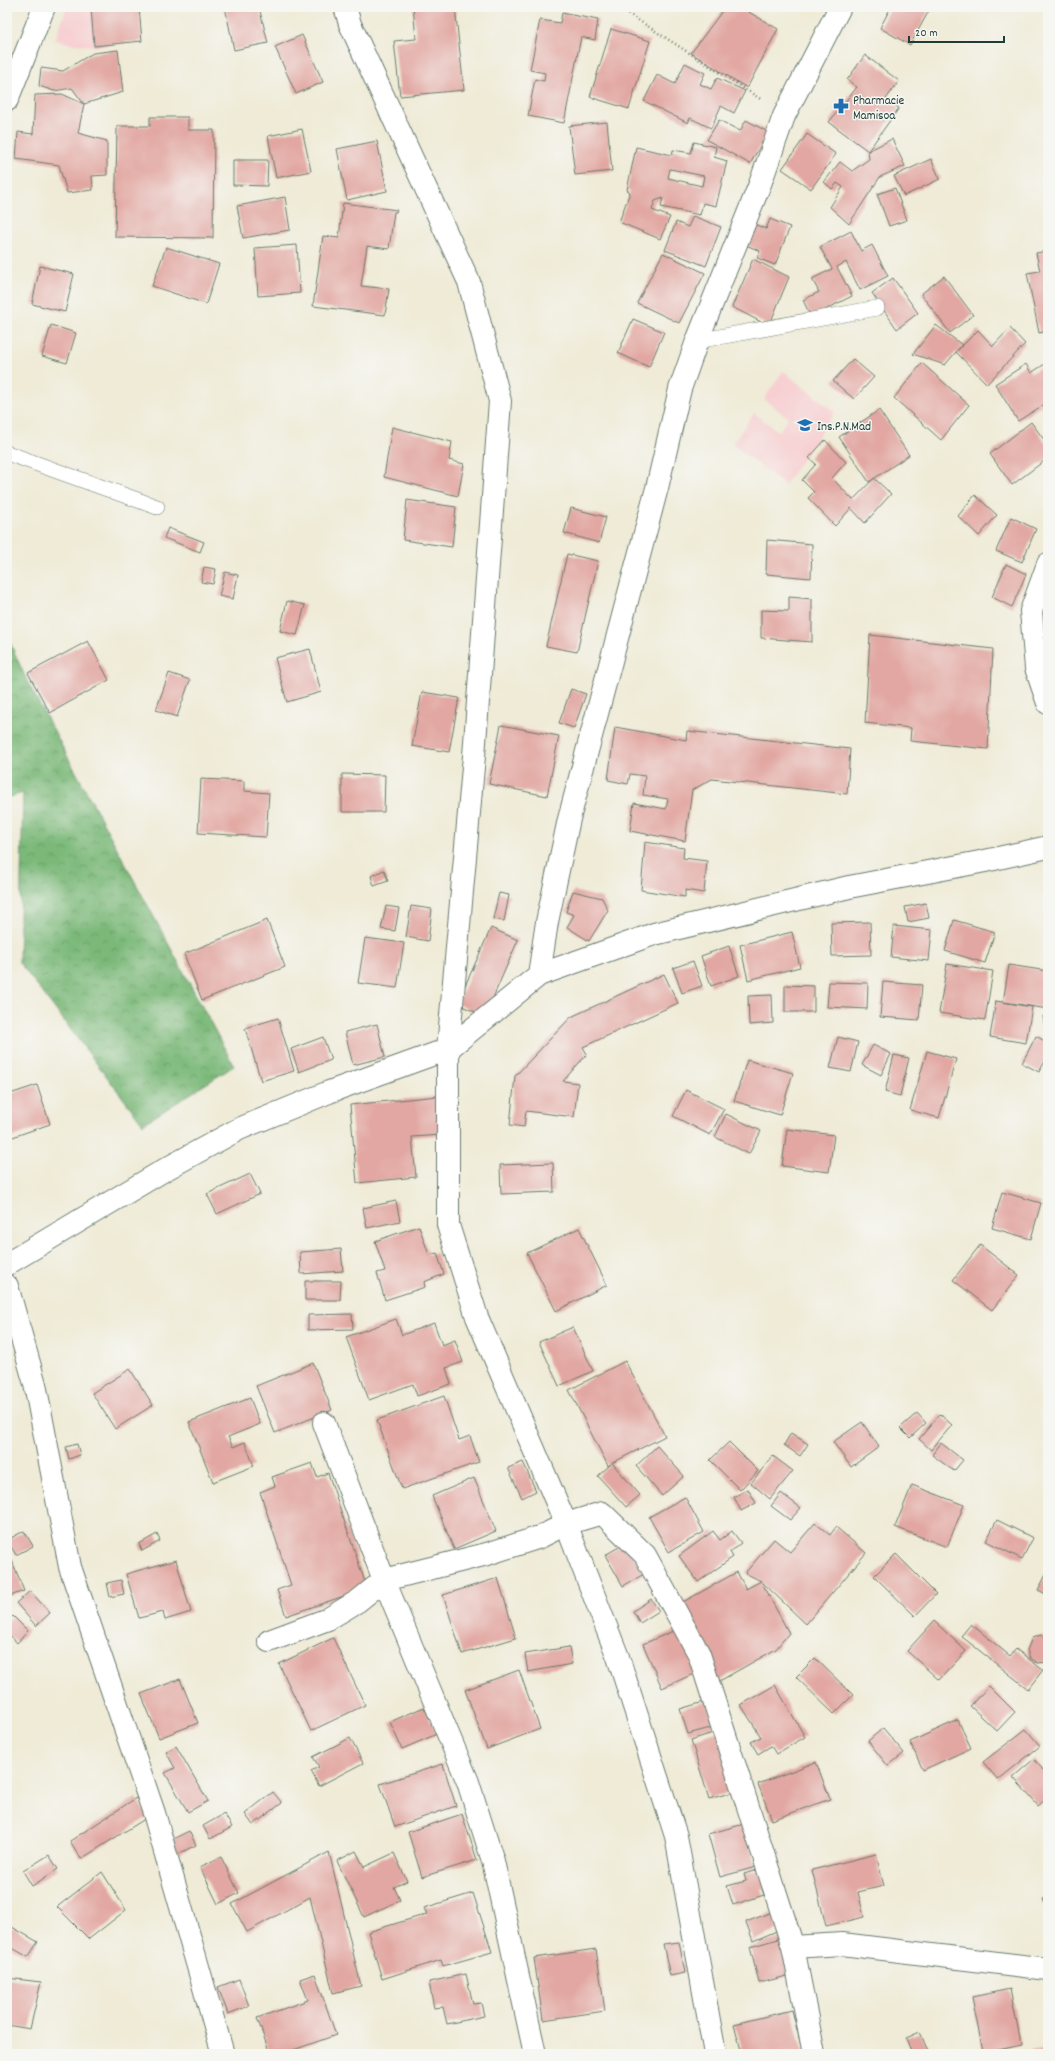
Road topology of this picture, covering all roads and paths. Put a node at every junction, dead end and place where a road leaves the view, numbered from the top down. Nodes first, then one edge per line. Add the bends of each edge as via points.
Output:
1 (44, 7) edge
2 (344, 7) edge
3 (618, 7) edge
4 (840, 7) edge
5 (7, 100) edge
6 (784, 116) junction
7 (877, 308) dead end
8 (697, 341) junction
9 (7, 453) edge
10 (157, 508) dead end
11 (1048, 564) edge
12 (1048, 702) edge
13 (1048, 847) edge
14 (539, 975) junction
15 (448, 1049) junction
16 (7, 1264) edge
17 (7, 1286) edge
18 (324, 1423) dead end
19 (566, 1524) junction
20 (384, 1580) junction
21 (269, 1640) dead end
22 (794, 1947) junction
23 (1048, 1969) edge
24 (223, 2054) edge
25 (534, 2054) edge
26 (715, 2054) edge
27 (814, 2054) edge

1 - 5 street
2 - 15 street via 469,282 500,401 474,756
3 - 6 path via 747,88
4 - 6 street
6 - 8 street via 760,184
7 - 8 lane
8 - 14 street via 680,389 658,488 569,819 547,922
9 - 10 lane
11 - 12 street via 1031,610 1036,668
13 - 14 street via 849,887 661,932
14 - 15 street
15 - 16 street via 329,1092 239,1129 166,1169
15 - 19 street via 448,1225 477,1317
17 - 24 street via 35,1384 70,1567 154,1813
18 - 20 street
19 - 20 street via 540,1537 488,1554
19 - 22 street via 602,1512 645,1555 699,1654
19 - 26 street via 618,1657 676,1836
20 - 21 street via 358,1601 328,1619
20 - 25 street via 470,1789 493,1861
22 - 23 street via 842,1944
22 - 27 street

